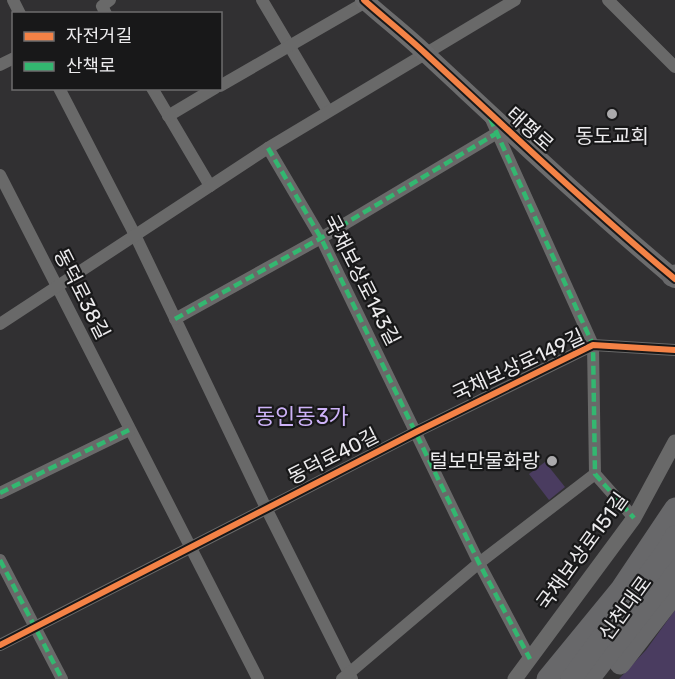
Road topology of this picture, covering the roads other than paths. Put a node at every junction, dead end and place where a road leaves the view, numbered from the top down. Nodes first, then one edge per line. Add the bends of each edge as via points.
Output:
1 (110, 0) edge
2 (262, 0) edge
3 (515, 0) edge
4 (608, 0) edge
5 (366, 1) edge
6 (105, 12) edge
7 (289, 46) junction
8 (425, 52) junction
9 (675, 67) edge
10 (222, 85) edge
11 (60, 90) edge
12 (153, 90) edge
13 (213, 90) edge
14 (328, 111) junction
15 (488, 113) junction
16 (168, 116) junction
17 (497, 133) junction
18 (268, 148) junction
19 (0, 175) edge
20 (210, 186) junction
21 (135, 235) junction
22 (321, 238) junction
23 (674, 277) edge
24 (56, 287) junction
25 (175, 319) junction
26 (0, 324) edge
27 (593, 345) junction
28 (675, 350) edge
29 (129, 430) junction
30 (416, 432) junction
31 (675, 442) edge
32 (595, 474) junction
33 (0, 493) edge
34 (266, 508) junction
35 (675, 508) edge
36 (634, 518) junction
37 (675, 536) edge
38 (190, 548) junction
39 (0, 560) edge
40 (479, 563) junction
41 (675, 565) edge
42 (675, 593) edge
43 (34, 627) junction
44 (0, 645) edge
45 (530, 659) junction
46 (348, 677) edge
47 (62, 679) edge
48 (258, 679) edge
49 (515, 679) edge
50 (547, 679) edge
51 (571, 679) edge
52 (589, 679) edge
53 (608, 679) edge

1 - 6 street via 102,6
2 - 7 street
3 - 8 street
4 - 9 street
5 - 7 street
5 - 8 main road, 태평로
7 - 10 street
7 - 14 street
8 - 14 street
8 - 15 main road, 태평로
11 - 21 street
12 - 16 street
13 - 16 street
14 - 18 street
15 - 17 street, 국채보상로149길
15 - 23 main road, 태평로
16 - 20 street
17 - 22 street
17 - 27 street, 국채보상로149길
18 - 20 street
18 - 22 street, 국채보상로143길
19 - 24 street, 동덕로38길
20 - 21 street
21 - 24 street
21 - 25 street
22 - 25 street
22 - 30 street, 국채보상로143길
24 - 26 street
24 - 29 street, 동덕로38길
25 - 34 street
27 - 28 street, 국채보상로149길
27 - 30 street, 국채보상로149길
27 - 32 street, 국채보상로149길
29 - 33 street
29 - 38 street, 동덕로38길
30 - 34 street, 동덕로40길
30 - 40 street
31 - 36 street, 국채보상로151길
32 - 36 street
32 - 40 street
34 - 38 street, 동덕로40길
34 - 46 street
35 - 50 highway via 620,590
36 - 45 street, 국채보상로151길
37 - 51 highway, 신천대로
38 - 43 street, 동덕로40길
38 - 48 street, 동덕로38길
39 - 43 street
40 - 45 street
40 - 46 street
41 - 52 highway, 신천대로
42 - 53 highway
43 - 44 street, 동덕로40길
43 - 47 street
45 - 49 street, 국채보상로151길

